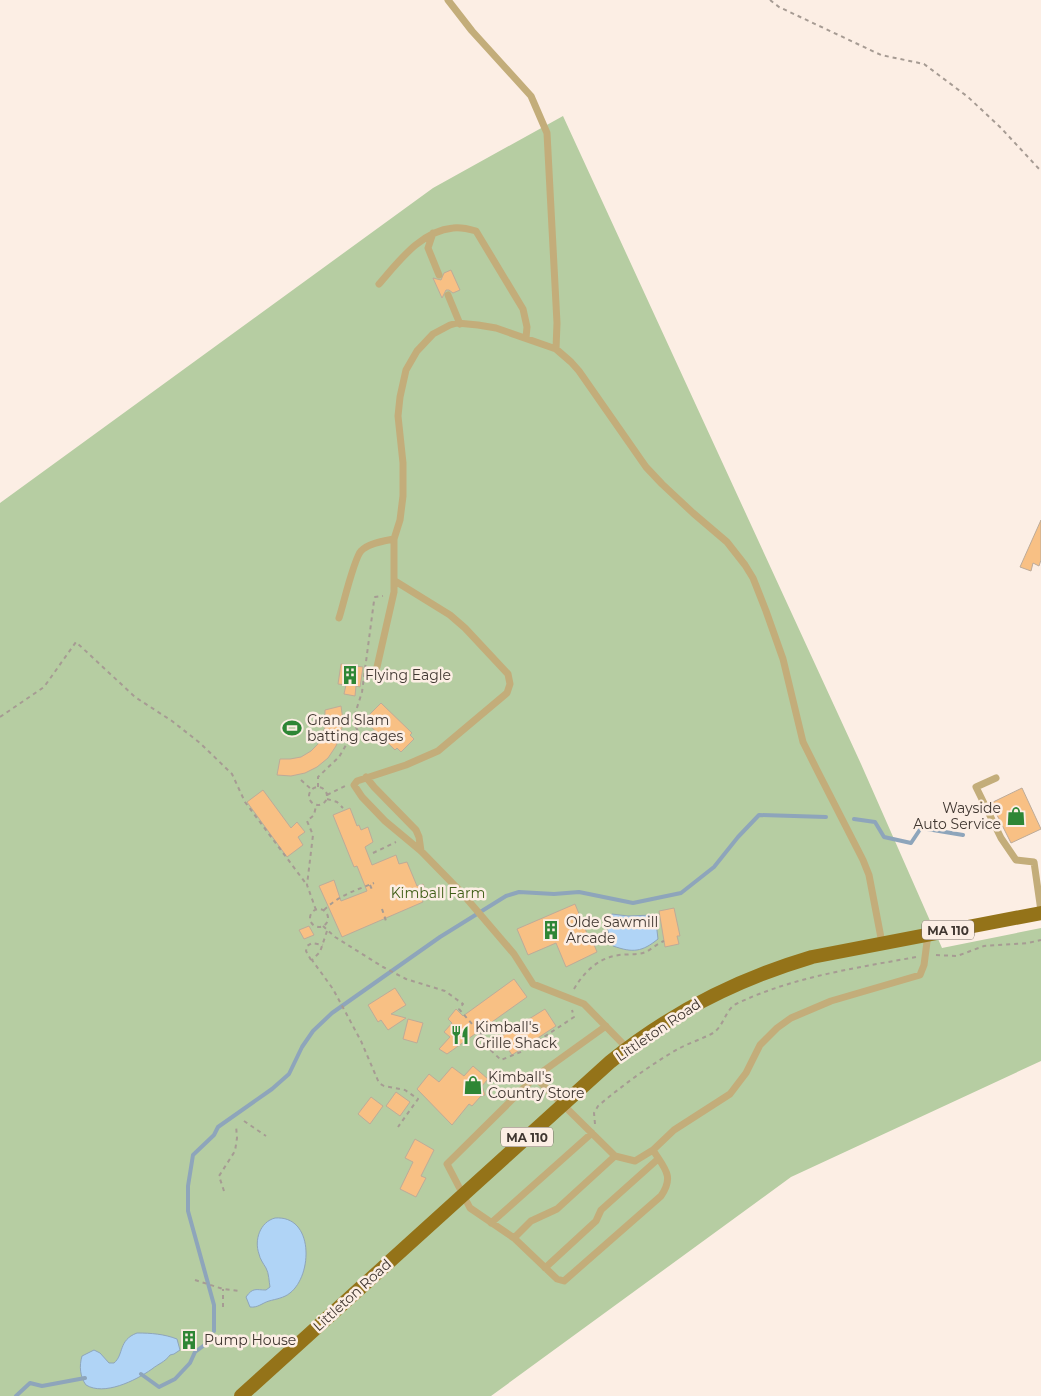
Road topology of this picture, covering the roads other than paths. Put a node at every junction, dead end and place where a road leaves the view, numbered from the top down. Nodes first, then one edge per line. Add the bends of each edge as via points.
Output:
1 (448, 0) edge
2 (433, 233) junction
3 (439, 275) dead end
4 (379, 284) dead end
5 (448, 296) dead end
6 (460, 324) junction
7 (526, 338) junction
8 (556, 348) junction
9 (394, 539) junction
10 (394, 581) junction
11 (339, 618) dead end
12 (377, 667) dead end
13 (366, 777) junction
14 (996, 778) dead end
15 (421, 851) junction
16 (1041, 912) edge
17 (928, 934) junction
18 (882, 943) junction
19 (606, 1026) junction
20 (627, 1048) junction
21 (535, 1077) junction
22 (563, 1105) junction
23 (592, 1133) junction
24 (653, 1150) junction
25 (616, 1156) junction
26 (658, 1159) junction
27 (463, 1195) junction
28 (491, 1224) junction
29 (514, 1238) junction
30 (545, 1268) junction
31 (241, 1396) edge

1 - 8 lane via 531,96 547,133
2 - 3 lane via 428,248
2 - 4 lane via 412,248
2 - 7 lane via 452,228 476,231 523,309
5 - 6 lane
6 - 7 lane via 496,328
6 - 9 lane via 450,325 428,339 403,378 398,416 404,496
7 - 8 lane
8 - 18 lane via 579,371 646,467 692,513 727,542 753,578 783,658 803,742 869,875
9 - 10 lane
9 - 11 lane via 361,551
10 - 12 lane
10 - 13 lane via 450,615 465,628 508,674 509,689 438,751
13 - 15 lane via 416,830
13 - 15 lane via 354,785 362,797
14 - 16 lane via 976,787 1001,838 1016,860 1034,862
15 - 19 lane via 498,935 533,984 584,1004
16 - 17 main road, Littleton Road / MA 110
17 - 18 main road, Littleton Road / MA 110
17 - 24 lane via 920,975 831,1000 792,1018 760,1045 746,1073 730,1094 674,1130
18 - 20 main road, Littleton Road / MA 110 via 812,957 735,984 692,1005
19 - 20 lane
19 - 21 lane
20 - 22 main road, Littleton Road / MA 110
21 - 22 lane
21 - 27 lane via 447,1164
22 - 23 lane
22 - 27 main road, Littleton Road / MA 110
23 - 25 lane
23 - 28 lane
24 - 25 lane via 635,1161
24 - 26 lane
25 - 29 lane via 557,1209 531,1221
26 - 30 lane via 601,1210 596,1221
26 - 30 lane via 669,1181 661,1196 564,1281
27 - 28 lane via 470,1208
27 - 31 main road, Littleton Road / MA 110
28 - 29 lane
29 - 30 lane

